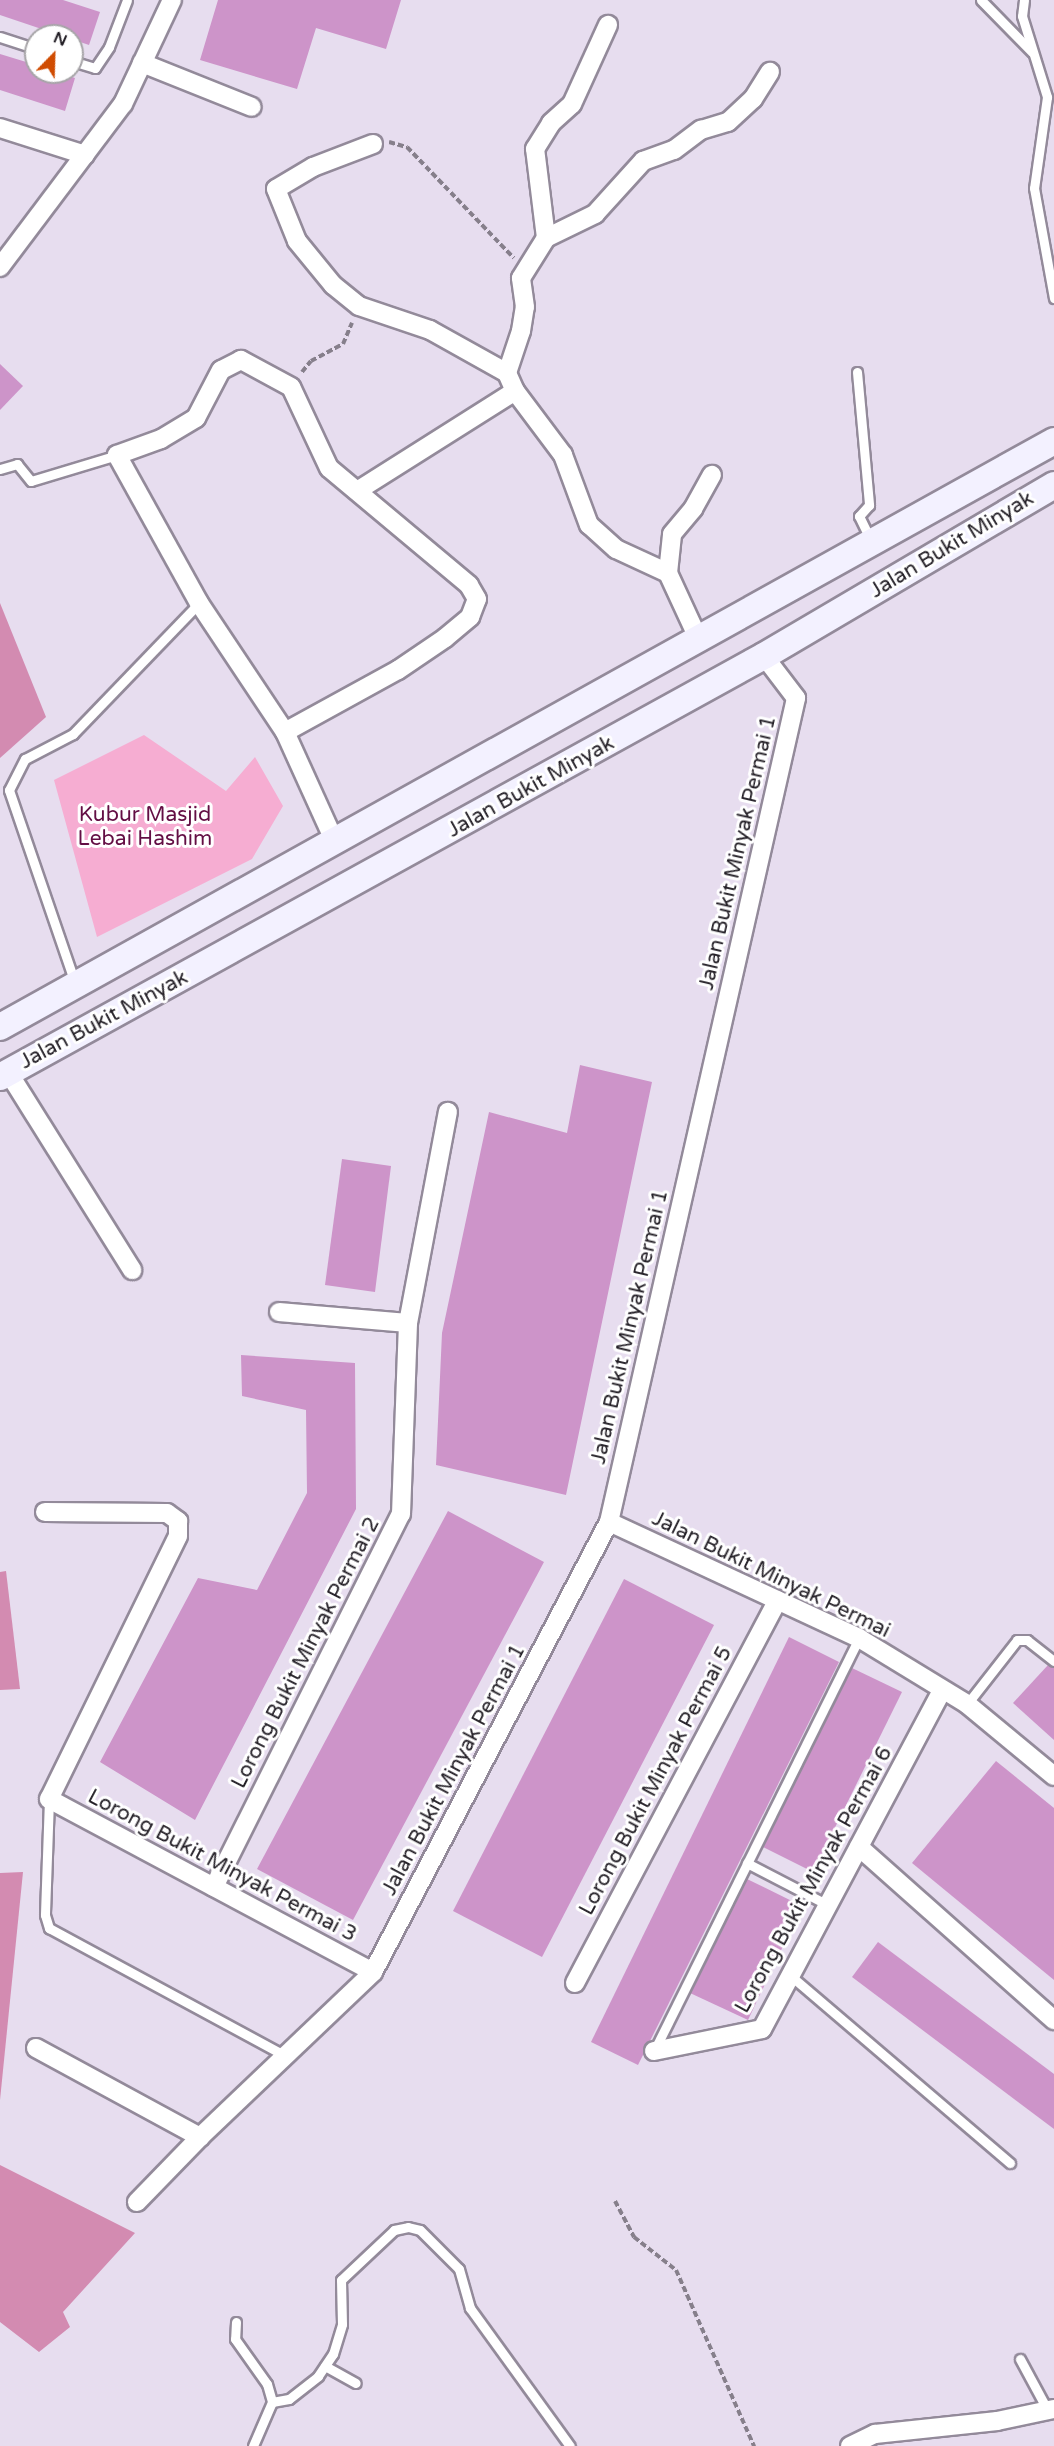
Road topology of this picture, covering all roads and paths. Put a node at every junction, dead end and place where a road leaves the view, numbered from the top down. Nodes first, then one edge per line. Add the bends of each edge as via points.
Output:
1 (127, 0) edge
2 (172, 0) edge
3 (981, 0) edge
4 (1024, 0) edge
5 (608, 25) dead end
6 (0, 37) edge
7 (24, 45) edge
8 (1034, 54) junction
9 (142, 63) junction
10 (84, 65) edge
11 (770, 72) dead end
12 (252, 108) dead end
13 (0, 128) edge
14 (373, 144) joint
15 (84, 155) junction
16 (546, 238) junction
17 (0, 267) edge
18 (521, 278) junction
19 (1054, 298) edge
20 (359, 306) junction
21 (857, 372) dead end
22 (507, 373) junction
23 (291, 387) junction
24 (515, 391) junction
25 (1054, 441) edge
26 (117, 455) junction
27 (0, 469) edge
28 (712, 475) dead end
29 (1054, 485) edge
30 (357, 491) junction
31 (872, 543) junction
32 (668, 573) junction
33 (199, 603) junction
34 (698, 638) junction
35 (764, 656) junction
36 (285, 732) junction
37 (334, 840) junction
38 (76, 985) junction
39 (0, 1027) edge
40 (3, 1073) edge
41 (447, 1112) dead end
42 (132, 1270) dead end
43 (279, 1312) dead end
44 (408, 1323) junction
45 (45, 1512) dead end
46 (609, 1522) junction
47 (778, 1600) junction
48 (859, 1638) junction
49 (1054, 1661) edge
50 (942, 1690) junction
51 (967, 1704) junction
52 (1054, 1776) edge
53 (49, 1799) junction
54 (859, 1847) junction
55 (747, 1863) junction
56 (214, 1887) junction
57 (828, 1905) junction
58 (373, 1972) junction
59 (791, 1976) junction
60 (575, 1983) dead end
61 (1054, 2020) edge
62 (36, 2048) dead end
63 (654, 2051) joint
64 (284, 2055) junction
65 (200, 2137) junction
66 (1010, 2163) dead end
67 (615, 2201) dead end
68 (137, 2202) dead end
69 (236, 2322) dead end
70 (1020, 2359) dead end
71 (325, 2366) junction
72 (356, 2383) dead end
73 (272, 2402) junction
74 (1052, 2413) edge
75 (253, 2446) edge
76 (570, 2446) edge
77 (754, 2446) edge
78 (850, 2446) edge

1 - 10 lane via 109,47 95,68
2 - 9 street
3 - 8 lane
4 - 8 lane via 1022,16
5 - 16 street via 572,104 551,123 535,149
6 - 7 lane
8 - 19 lane via 1047,98 1034,188
9 - 12 street
9 - 15 street via 123,104
11 - 16 street via 753,99 728,122 701,129 674,150 643,161 595,214
13 - 15 street
14 - 18 path via 394,142 406,147 513,255
14 - 20 street via 313,167 275,191 297,241 333,285
15 - 17 street
16 - 18 street
18 - 22 street via 525,307
20 - 22 street via 430,330
20 - 23 path via 343,344 311,361
21 - 31 lane via 869,505 859,516
22 - 24 street
23 - 26 street via 241,360 221,370 196,418 161,440
23 - 30 street via 328,468
24 - 30 street
24 - 32 street via 563,455 589,525 616,549
25 - 31 main road, Jalan Bukit Minyak
26 - 27 lane via 31,482 17,464
26 - 33 street
28 - 32 street via 693,509 672,534
29 - 35 main road, Jalan Bukit Minyak
30 - 36 street via 469,585 477,599 470,617 445,638 398,670
31 - 34 main road, Jalan Bukit Minyak
32 - 34 street
33 - 36 street
33 - 38 lane via 73,734 25,759 9,790
34 - 37 main road, Jalan Bukit Minyak
35 - 40 main road, Jalan Bukit Minyak
35 - 46 street, Jalan Bukit Minyak Permai 1 via 796,698
36 - 37 street
37 - 38 main road, Jalan Bukit Minyak via 296,865
38 - 39 main road, Jalan Bukit Minyak
40 - 42 street
41 - 44 street, Lorong Bukit Minyak Permai 2
43 - 44 street
44 - 56 street, Lorong Bukit Minyak Permai 2 via 401,1514
45 - 53 street via 167,1513 178,1521 178,1536
46 - 47 street, Jalan Bukit Minyak Permai
46 - 58 street, Jalan Bukit Minyak Permai 1
47 - 48 street, Jalan Bukit Minyak Permai
47 - 60 street, Lorong Bukit Minyak Permai 5
48 - 50 street, Jalan Bukit Minyak Permai
48 - 55 lane
49 - 51 lane via 1027,1640 1017,1640
50 - 51 street, Jalan Bukit Minyak Permai
50 - 54 street, Lorong Bukit Minyak Permai 6
51 - 52 street, Jalan Bukit Minyak Permai
53 - 56 street, Lorong Bukit Minyak Permai 3
53 - 64 lane via 45,1915 49,1928
54 - 57 street, Lorong Bukit Minyak Permai 6
54 - 61 street
55 - 57 lane
55 - 63 lane
56 - 58 street, Lorong Bukit Minyak Permai 3
57 - 59 street, Lorong Bukit Minyak Permai 6
58 - 64 street, Jalan Bukit Minyak Permai 1
59 - 63 street, Lorong Bukit Minyak Permai 6 via 762,2030
59 - 66 lane
62 - 65 street
64 - 65 street, Jalan Bukit Minyak Permai 1
65 - 68 street, Jalan Bukit Minyak Permai 1
67 - 77 path via 634,2237 676,2270
69 - 73 lane via 235,2339 267,2384
70 - 74 lane
71 - 72 lane
71 - 73 lane via 289,2399
71 - 76 lane via 342,2324 341,2280 394,2230 420,2230 459,2270 470,2308
73 - 75 lane
74 - 78 street via 875,2434

